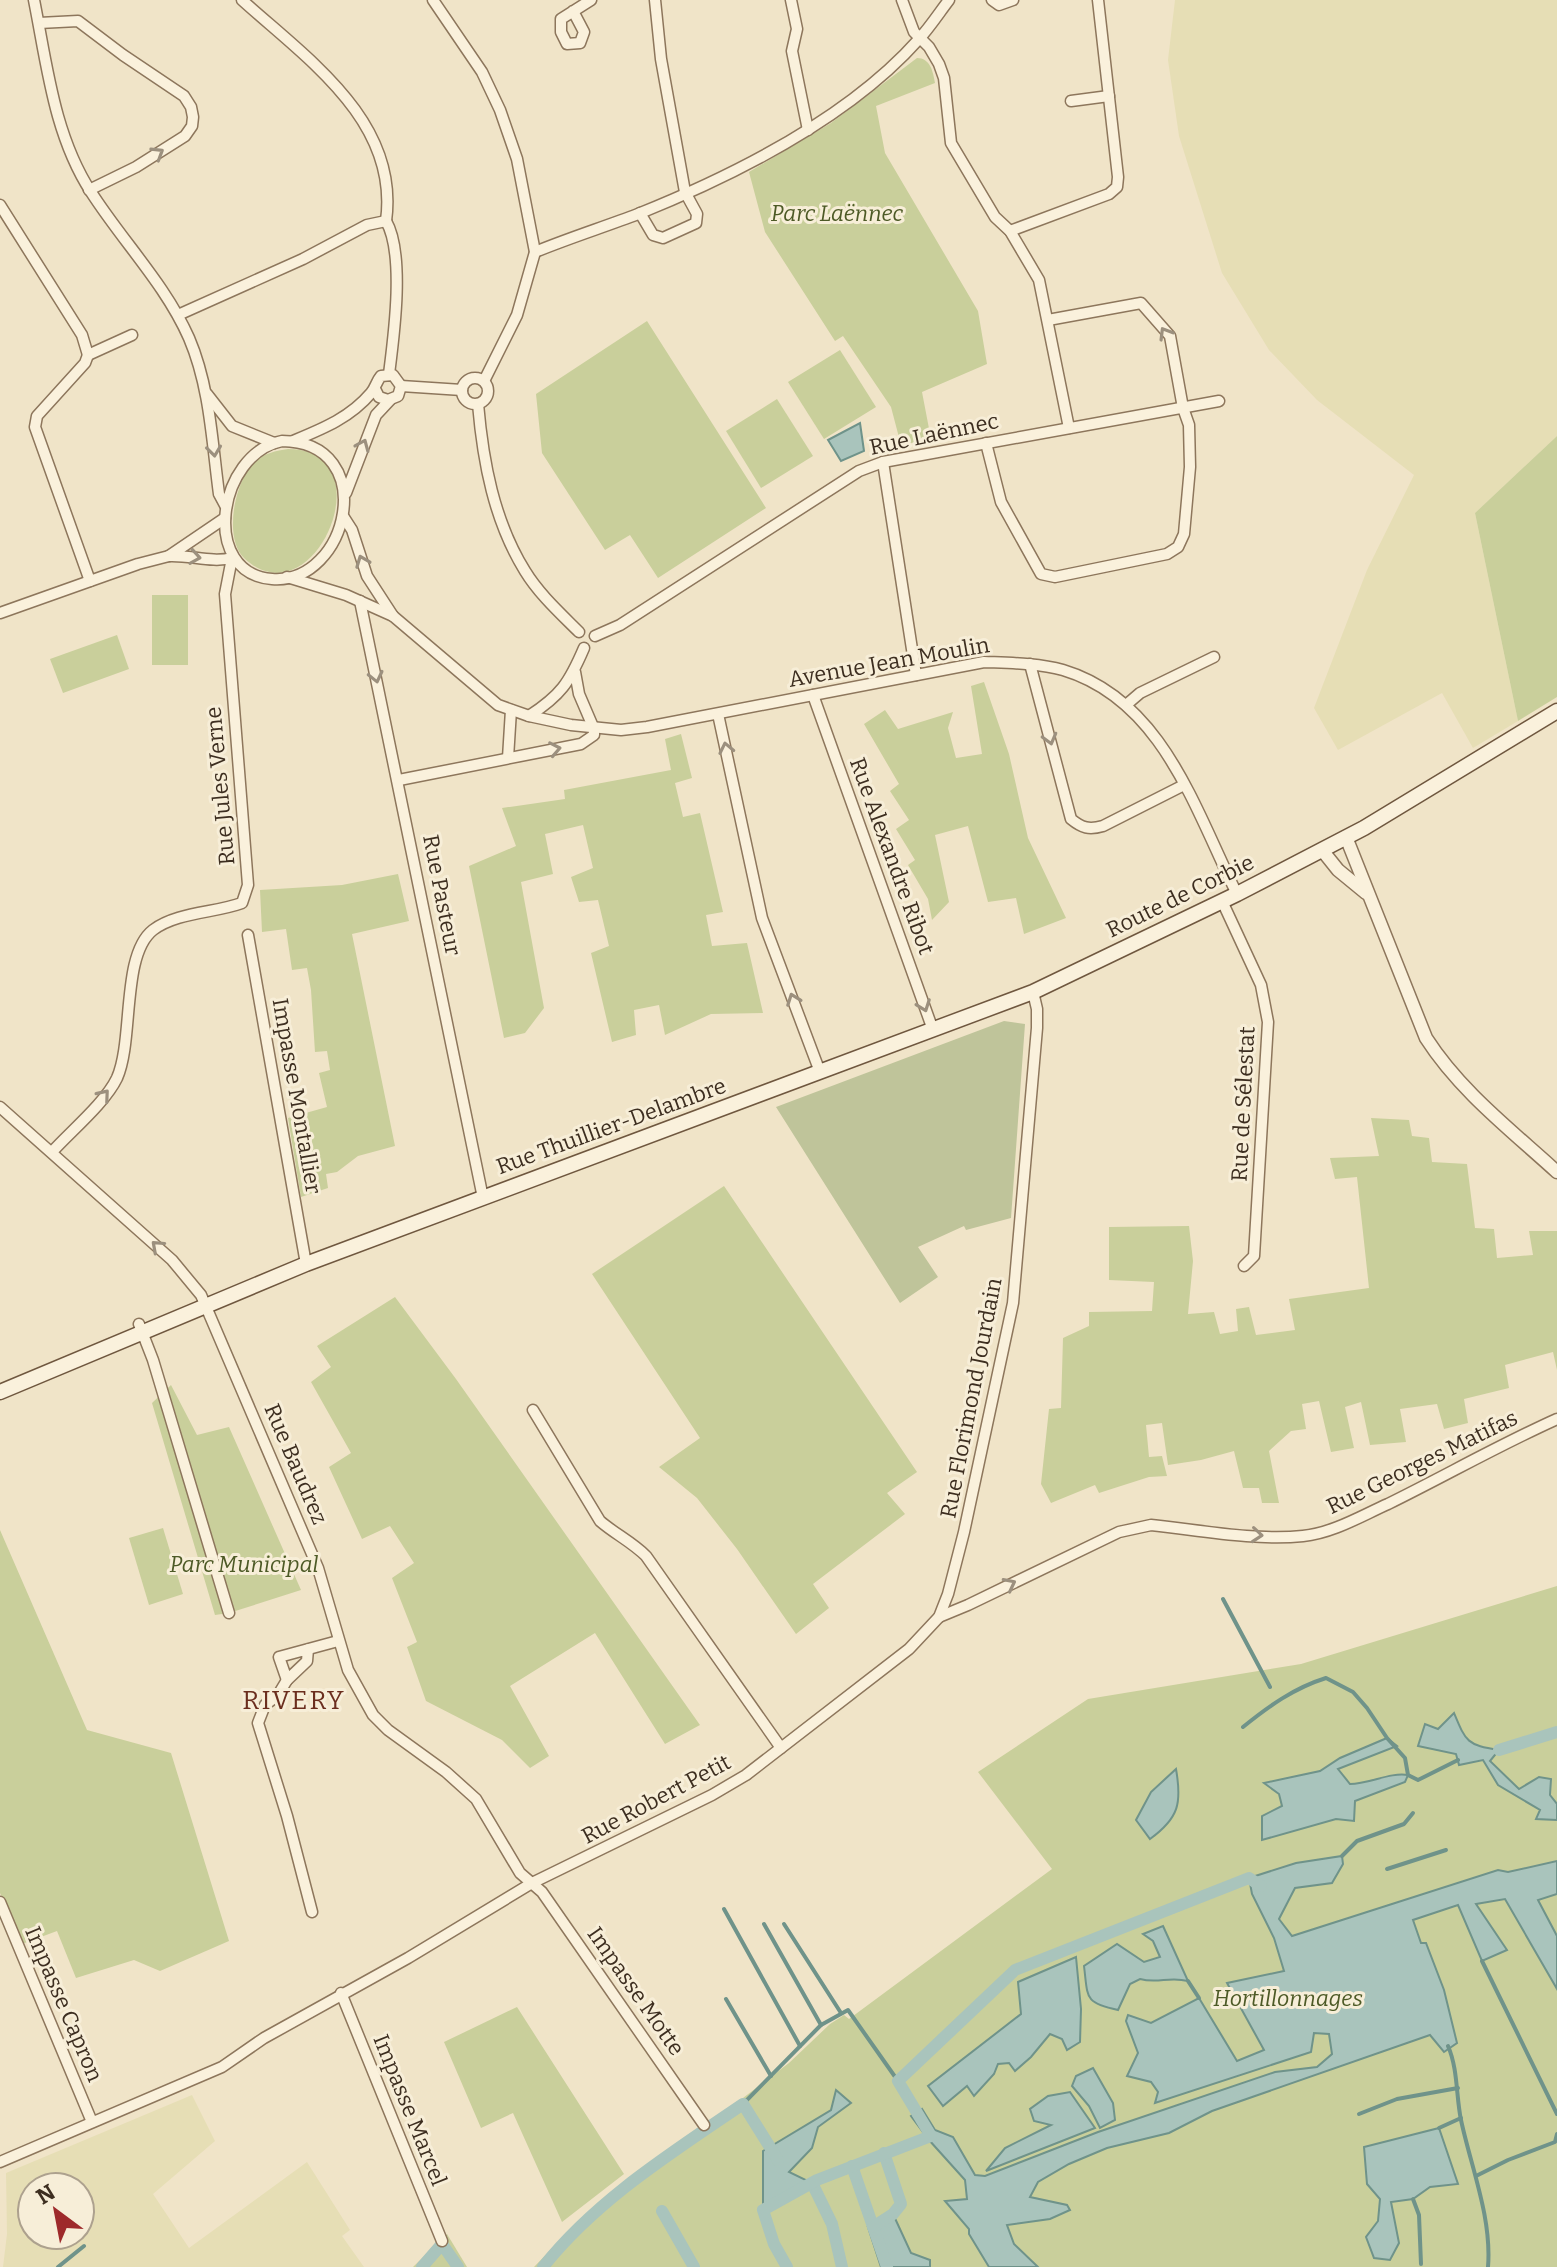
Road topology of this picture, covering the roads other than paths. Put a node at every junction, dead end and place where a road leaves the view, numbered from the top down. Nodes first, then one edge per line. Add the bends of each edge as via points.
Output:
1 (34, 0) edge
2 (242, 0) edge
3 (433, 0) edge
4 (591, 0) edge
5 (655, 0) edge
6 (791, 0) edge
7 (902, 0) edge
8 (949, 0) edge
9 (992, 0) edge
10 (1013, 0) edge
11 (1098, 0) edge
12 (573, 11) junction
13 (39, 23) junction
14 (920, 38) junction
15 (1109, 96) junction
16 (1071, 101) dead end
17 (808, 130) junction
18 (89, 190) junction
19 (685, 192) junction
20 (0, 205) edge
21 (640, 213) junction
22 (386, 221) junction
23 (1010, 231) junction
24 (535, 252) junction
25 (178, 315) junction
26 (1048, 320) junction
27 (132, 335) dead end
28 (88, 355) junction
29 (389, 374) junction
30 (484, 381) junction
31 (401, 386) junction
32 (375, 389) junction
33 (462, 390) junction
34 (205, 393) junction
35 (390, 400) junction
36 (1219, 401) dead end
37 (478, 404) junction
38 (1183, 408) junction
39 (1069, 428) junction
40 (293, 441) junction
41 (274, 443) junction
42 (986, 443) junction
43 (883, 462) junction
44 (345, 495) junction
45 (226, 512) junction
46 (343, 516) junction
47 (169, 556) junction
48 (232, 558) junction
49 (287, 577) junction
50 (90, 581) junction
51 (360, 601) junction
52 (0, 613) edge
53 (393, 616) junction
54 (579, 632) junction
55 (595, 636) junction
56 (584, 648) junction
57 (1214, 657) dead end
58 (1030, 664) junction
59 (575, 672) junction
60 (916, 675) junction
61 (813, 695) junction
62 (1126, 705) junction
63 (511, 710) junction
64 (1557, 711) edge
65 (718, 714) junction
66 (529, 716) junction
67 (594, 729) junction
68 (508, 758) junction
69 (399, 780) junction
70 (1184, 785) junction
71 (1346, 837) junction
72 (1322, 850) junction
73 (1237, 894) junction
74 (1368, 895) junction
75 (1222, 901) junction
76 (248, 935) dead end
77 (1033, 992) junction
78 (933, 1030) junction
79 (820, 1072) junction
80 (0, 1107) edge
81 (52, 1152) junction
82 (1557, 1172) edge
83 (483, 1198) junction
84 (306, 1264) junction
85 (1244, 1266) dead end
86 (206, 1306) junction
87 (141, 1328) junction
88 (0, 1392) edge
89 (533, 1410) dead end
90 (1557, 1419) edge
91 (229, 1613) dead end
92 (939, 1617) junction
93 (338, 1641) junction
94 (308, 1649) junction
95 (287, 1680) junction
96 (781, 1748) junction
97 (532, 1883) junction
98 (0, 1902) edge
99 (312, 1912) dead end
100 (341, 1993) junction
101 (92, 2122) junction
102 (704, 2125) dead end
103 (0, 2162) edge
104 (442, 2241) dead end

1 - 13 street
2 - 22 street via 355,108 381,159
3 - 24 street via 482,72 500,110 517,159
4 - 12 street
5 - 19 street
6 - 17 street via 797,29 792,51
7 - 14 street
8 - 14 street
9 - 10 street via 999,5
11 - 15 street
12 - 12 street via 584,29 583,39 567,44 561,19
13 - 18 street via 62,129
18 -> 13 street via 185,136 192,126 191,107 184,96 78,21
14 - 17 street via 882,75
14 - 23 street via 944,78 951,143 995,217
15 - 16 street
15 - 23 street via 1117,187
17 - 19 street
18 - 25 street
19 - 21 street
19 - 21 street via 696,223 663,238 653,235
20 - 28 street via 82,335
21 - 24 street
22 - 25 street via 367,225
22 - 29 street via 393,232 396,277
23 - 26 street via 1039,280
24 - 30 street via 517,315
25 - 34 street
38 -> 26 street via 1170,336 1141,303
26 - 39 street
27 - 28 street
28 - 50 street via 37,416 35,427
29 - 31 street
29 - 32 street via 381,376
30 - 33 street via 471,378
30 - 37 street via 487,396
31 - 33 street
31 - 35 street
32 - 35 street via 379,397
32 - 40 street via 332,425
33 - 37 street via 464,399
34 - 41 street via 232,426
34 -> 45 street
44 -> 35 street via 376,415
36 - 38 street, Rue Laënnec
37 - 54 street via 489,482 503,528 525,571
38 - 39 street, Rue Laënnec
38 - 42 street via 1190,467 1184,534 1178,547 1167,554 1055,577 1041,574 1001,502
39 - 42 street, Rue Laënnec
40 - 41 street
40 - 44 street via 335,463
41 - 45 street via 255,452 238,472
42 - 43 street, Rue Laënnec
43 - 55 street, Rue Laënnec via 859,471
43 - 60 street
44 - 46 street
45 - 47 street
45 - 48 street
46 - 49 street via 320,558
53 -> 46 street via 367,576
47 -> 48 street via 216,562
47 - 50 street
48 - 49 street via 255,576
81 -> 48 street, Rue Jules Verne via 115,1081 143,940 169,922 242,903 248,885 225,594
49 - 51 street
50 - 52 street
51 - 53 street
51 -> 69 street, Rue Pasteur
53 - 63 street, Avenue Jean Moulin via 492,701
54 - 55 street via 590,630
54 - 56 street via 576,642
55 - 56 street via 593,645
56 - 59 street
57 - 62 street
58 - 60 street, Avenue Jean Moulin via 984,662
58 - 62 street, Avenue Jean Moulin via 1082,677
58 -> 70 street via 1071,819 1077,824 1103,826
59 - 66 street via 551,702
59 - 67 street
60 - 61 street, Avenue Jean Moulin
61 - 65 street, Avenue Jean Moulin
61 -> 78 street, Rue Alexandre Ribot
62 - 70 street, Avenue Jean Moulin via 1152,730
63 - 66 street, Avenue Jean Moulin
63 - 68 street
64 - 71 main road, Route de Corbie
65 - 67 street, Avenue Jean Moulin via 647,727
79 -> 65 street via 762,918
66 - 67 street, Avenue Jean Moulin
68 -> 67 street via 581,744
68 - 69 street
69 - 83 street, Rue Pasteur
70 - 73 street, Avenue Jean Moulin
71 - 72 main road, Route de Corbie
71 - 74 street
72 - 73 main road, Route de Corbie
72 - 74 street
73 - 75 main road, Route de Corbie
74 - 82 street via 1426,1038 1441,1062
75 - 77 main road, Route de Corbie
75 - 85 street, Rue de Sélestat via 1266,998 1268,1022 1254,1256
76 - 84 street, Impasse Montallier
77 - 78 main road, Rue Thuillier-Delambre
77 - 92 street, Rue Florimond Jourdain via 1037,1028 1013,1303 964,1532
78 - 79 main road, Rue Thuillier-Delambre
79 - 83 main road, Rue Thuillier-Delambre
80 - 81 street
86 -> 81 street, Rue Baudrez via 172,1260
83 - 84 main road, Rue Thuillier-Delambre
84 - 86 main road, Rue Thuillier-Delambre
86 - 87 main road, Rue Thuillier-Delambre
86 - 93 street, Rue Baudrez via 318,1568
87 - 88 main road, Rue Thuillier-Delambre
87 - 91 street
89 - 96 street via 600,1521 646,1556
92 -> 90 street, Rue Georges Matifas via 1137,1527 1275,1537 1336,1528
92 - 96 street, Rue Robert Petit via 909,1649
93 - 94 street
93 - 97 street, Rue Baudrez via 373,1715 476,1799 520,1873
94 - 95 street via 307,1661
94 - 95 street via 279,1657
95 - 99 street via 265,1705 258,1723
96 - 97 street, Rue Robert Petit via 712,1795
97 - 100 street, Rue Robert Petit
97 - 102 street, Impasse Motte
98 - 101 street, Impasse Capron
100 - 101 street, Rue Robert Petit via 222,2067
100 - 104 street, Impasse Marcel
101 - 103 street, Rue Robert Petit

